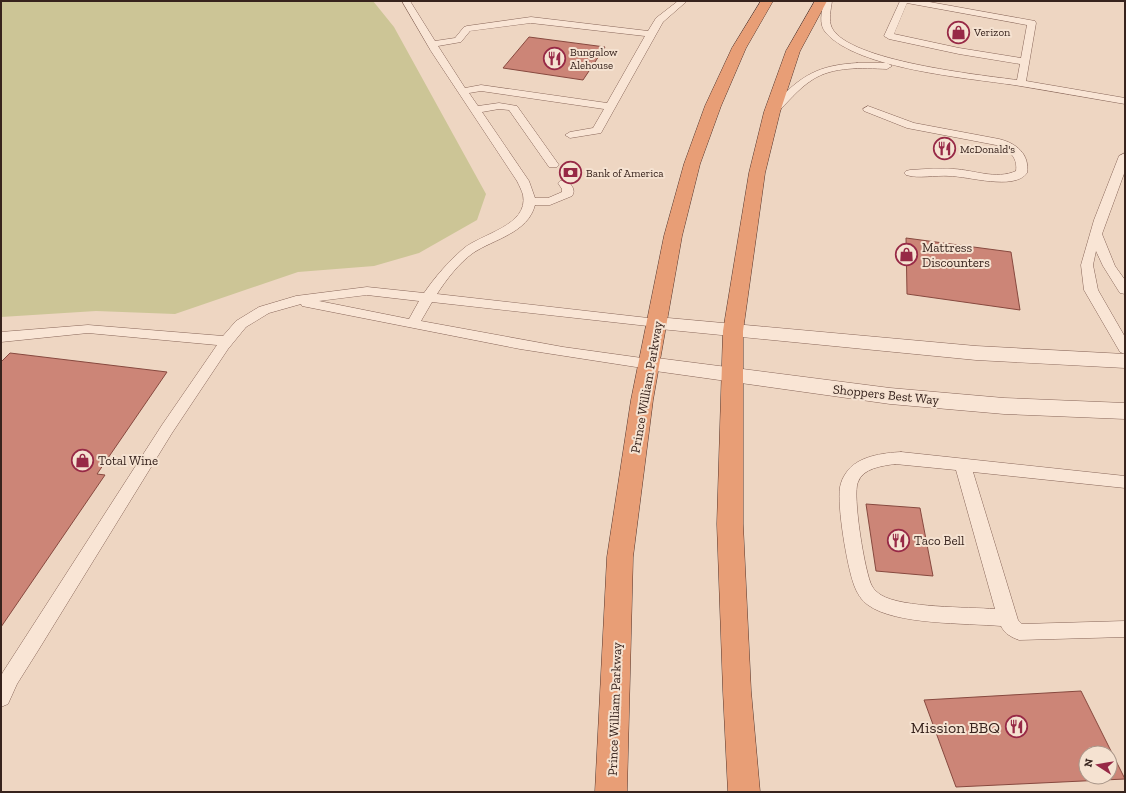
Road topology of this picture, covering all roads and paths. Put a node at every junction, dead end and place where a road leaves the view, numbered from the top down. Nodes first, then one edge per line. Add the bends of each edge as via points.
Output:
1 (406, 1) edge
2 (683, 1) edge
3 (767, 1) edge
4 (821, 1) edge
5 (828, 1) edge
6 (904, 1) edge
7 (910, 1) edge
8 (651, 34) junction
9 (432, 44) junction
10 (1025, 62) junction
11 (924, 68) junction
12 (1020, 84) junction
13 (463, 92) junction
14 (1125, 101) edge
15 (611, 107) junction
16 (868, 109) dead end
17 (476, 110) junction
18 (772, 112) junction
19 (570, 135) dead end
20 (1125, 156) edge
21 (552, 165) dead end
22 (910, 173) dead end
23 (564, 183) dead end
24 (530, 202) junction
25 (1096, 235) junction
26 (1125, 290) edge
27 (427, 297) junction
28 (296, 300) junction
29 (657, 323) junction
30 (413, 324) junction
31 (733, 331) junction
32 (1, 337) edge
33 (226, 342) junction
34 (1125, 349) edge
35 (1125, 361) edge
36 (649, 364) junction
37 (732, 376) junction
38 (1125, 411) edge
39 (963, 465) junction
40 (1125, 482) edge
41 (1007, 618) junction
42 (1125, 629) edge
43 (1, 698) edge
44 (612, 792) edge
45 (744, 792) edge

1 - 9 lane
2 - 8 lane via 659,20
3 - 29 highway, Prince William Parkway via 735,56 692,164 673,236
4 - 18 highway via 793,51
5 - 11 lane via 826,24 835,37 854,49 875,57
6 - 10 lane via 889,36
7 - 10 lane via 1032,23
8 - 9 lane via 531,20 466,29 458,40
8 - 15 lane
9 - 13 lane
10 - 12 lane
11 - 12 lane
11 - 18 lane via 868,65 825,70 808,78
12 - 14 lane
13 - 15 lane via 481,88
13 - 17 lane
15 - 19 lane via 598,131
16 - 22 lane via 912,126 1010,146 1021,157 1023,166 1022,173 1003,179 960,173
17 - 21 lane via 498,106 513,108
17 - 24 lane via 527,187
18 - 31 highway via 757,173
20 - 25 lane
23 - 24 lane via 568,194 550,201
24 - 27 lane via 521,220 468,252
25 - 26 lane via 1109,266
25 - 34 lane via 1088,258 1089,282 1097,302
27 - 28 lane via 367,291
27 - 29 lane
27 - 30 lane
28 - 30 lane
28 - 33 lane via 277,305 252,317 241,324
29 - 31 street
29 - 36 highway, Prince William Parkway
30 - 36 lane via 585,357
31 - 35 street via 976,353
31 - 37 highway
32 - 33 lane via 88,329
33 - 43 lane via 167,429 32,642
36 - 37 street, Shoppers Best Way
36 - 44 highway, Prince William Parkway via 620,557
37 - 38 street, Shoppers Best Way via 890,396 1004,406
37 - 45 highway via 730,524
39 - 40 lane
39 - 41 lane
39 - 41 lane via 901,458 881,459 852,475 848,495 860,579 865,591 875,600 899,610
41 - 42 lane via 1011,626 1019,632

